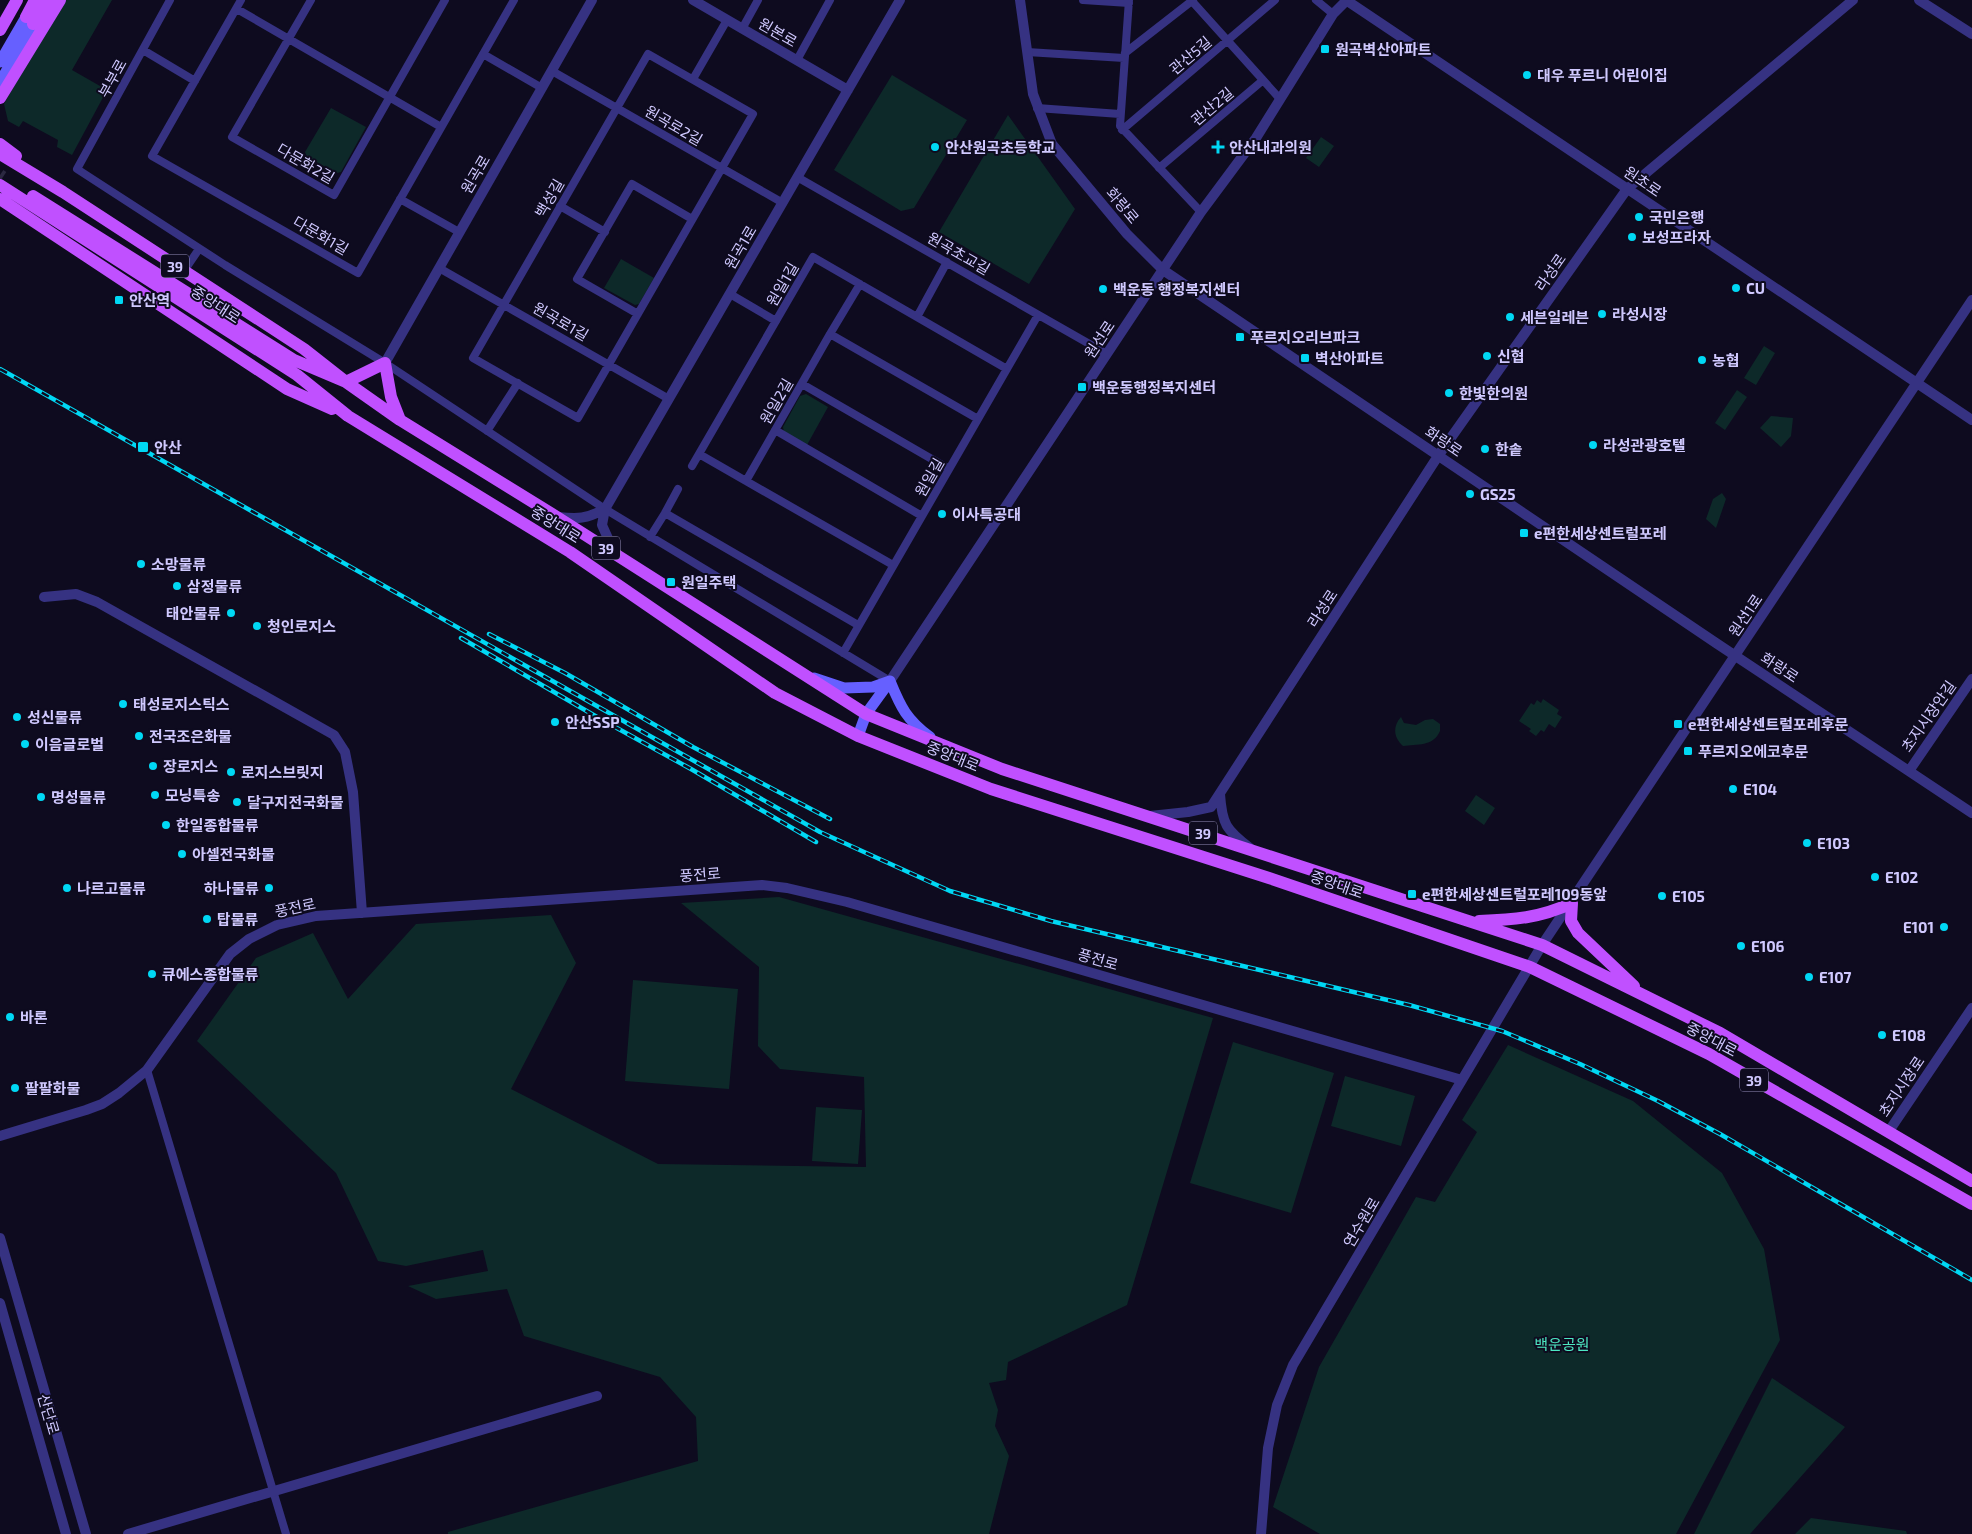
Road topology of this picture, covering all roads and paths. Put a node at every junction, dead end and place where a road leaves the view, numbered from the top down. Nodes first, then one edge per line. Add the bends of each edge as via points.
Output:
1 (17, 0) edge
2 (35, 0) edge
3 (47, 0) edge
4 (60, 0) edge
5 (170, 0) edge
6 (242, 0) edge
7 (311, 0) edge
8 (446, 0) edge
9 (514, 0) edge
10 (592, 0) edge
11 (695, 0) edge
12 (758, 0) edge
13 (830, 0) edge
14 (900, 0) edge
15 (1020, 0) edge
16 (1083, 0) edge
17 (1192, 0) edge
18 (1275, 0) edge
19 (1316, 0) edge
20 (1347, 0) edge
21 (1853, 0) edge
22 (1919, 0) edge
23 (1129, 1) edge
24 (236, 9) junction
25 (1333, 14) junction
26 (30, 20) junction
27 (727, 20) junction
28 (742, 28) junction
29 (0, 30) edge
30 (1972, 34) edge
31 (288, 39) junction
32 (1227, 41) junction
33 (143, 50) junction
34 (1027, 52) junction
35 (484, 54) junction
36 (1124, 56) junction
37 (797, 60) junction
38 (0, 62) edge
39 (552, 71) junction
40 (693, 79) junction
41 (195, 81) junction
42 (1262, 81) junction
43 (0, 82) edge
44 (542, 88) junction
45 (848, 90) junction
46 (0, 98) edge
47 (390, 98) junction
48 (1280, 99) junction
49 (617, 108) junction
50 (1037, 108) junction
51 (1120, 114) junction
52 (441, 128) junction
53 (1122, 130) junction
54 (0, 144) edge
55 (0, 154) edge
56 (722, 168) junction
57 (1159, 168) junction
58 (798, 177) junction
59 (1, 181) edge
60 (1627, 189) junction
61 (63, 192) junction
62 (0, 199) edge
63 (400, 199) junction
64 (782, 203) junction
65 (6, 205) edge
66 (560, 206) junction
67 (1201, 212) junction
68 (692, 219) junction
69 (459, 232) junction
70 (605, 232) junction
71 (199, 249) junction
72 (947, 262) junction
73 (439, 268) junction
74 (1163, 270) junction
75 (184, 271) dead end
76 (860, 284) junction
77 (730, 294) junction
78 (1972, 300) edge
79 (504, 304) junction
80 (638, 314) junction
81 (1038, 316) junction
82 (917, 317) junction
83 (776, 321) junction
84 (830, 334) junction
85 (1107, 354) junction
86 (384, 363) junction
87 (609, 364) junction
88 (1007, 369) junction
89 (346, 382) junction
90 (1917, 383) junction
91 (518, 384) junction
92 (802, 384) junction
93 (669, 399) junction
94 (348, 416) junction
95 (978, 419) junction
96 (400, 420) junction
97 (1972, 420) edge
98 (775, 430) junction
99 (487, 431) junction
100 (699, 454) junction
101 (1438, 456) junction
102 (692, 466) dead end
103 (949, 469) junction
104 (746, 481) junction
105 (678, 489) dead end
106 (605, 509) junction
107 (665, 513) junction
108 (922, 516) junction
109 (557, 517) junction
110 (650, 537) junction
111 (616, 555) junction
112 (893, 566) junction
113 (44, 597) dead end
114 (858, 625) junction
115 (842, 653) junction
116 (1736, 656) junction
117 (804, 675) junction
118 (1972, 679) edge
119 (890, 681) junction
120 (866, 714) junction
121 (858, 736) junction
122 (938, 743) junction
123 (1909, 770) junction
124 (1220, 794) junction
125 (1972, 812) edge
126 (1150, 816) junction
127 (1254, 851) junction
128 (1572, 903) junction
129 (362, 913) junction
130 (1470, 922) junction
131 (1542, 945) junction
132 (1530, 967) junction
133 (1647, 998) junction
134 (1972, 1008) edge
135 (147, 1070) junction
136 (1462, 1080) junction
137 (1889, 1131) junction
138 (0, 1136) edge
139 (1972, 1181) edge
140 (1972, 1204) edge
141 (0, 1238) edge
142 (0, 1303) edge
143 (597, 1396) dead end
144 (273, 1492) junction
145 (66, 1534) edge
146 (86, 1534) edge
147 (128, 1534) edge
148 (286, 1534) edge
149 (1262, 1534) edge

1 - 29 main road
2 - 26 main road
3 - 26 main road
4 - 46 main road
5 - 33 street, 부부로
6 - 24 street, 다문화1길
7 - 31 street, 다문화2길
8 - 47 street, 다문화2길
9 - 35 street, 다문화1길
10 - 39 street, 원곡로
11 - 27 street, 원본로
12 - 28 street
13 - 37 street
14 - 45 street, 원곡1로
15 - 34 street, 화랑로
16 - 23 street
17 - 32 street
17 - 36 street
18 - 32 street, 관산5길
19 - 25 street
20 - 25 street, 원선로
20 - 60 street, 원초로
21 - 60 street, 라성로
22 - 30 street
23 - 36 street
24 - 31 street
24 - 41 street, 다문화1길
25 - 48 street, 원선로
26 - 38 main road
26 - 43 main road
27 - 28 street, 원본로
27 - 40 street
28 - 37 street, 원본로
31 - 47 street
31 - 47 street, 다문화2길 via 232,138 334,195
32 - 42 street
32 - 53 street, 관산5길
33 - 41 street
33 - 71 street, 부부로 via 77,169
34 - 36 street
34 - 50 street, 화랑로
35 - 44 street
35 - 52 street, 다문화1길
36 - 51 street
37 - 45 street, 원본로
39 - 44 street, 원곡로
39 - 49 street, 원곡로2길
40 - 49 street, 백성길 via 648,54
40 - 56 street, 백성길 via 753,114
41 - 63 street, 다문화1길 via 152,156 358,273
42 - 48 street
42 - 57 street, 관산2길
44 - 69 street, 원곡로
45 - 58 street, 원곡1로
47 - 52 street
48 - 67 street, 원선로 via 1256,138
49 - 56 street, 원곡로2길
49 - 66 street, 백성길
50 - 51 street
50 - 74 street, 화랑로 via 1052,144 1127,234
51 - 53 street
52 - 63 street, 다문화1길
53 - 57 street
54 - 61 main road, 39 via 46,173
55 - 61 main road, 39
56 - 64 street, 원곡로2길
56 - 68 street, 백성길
57 - 67 street
58 - 64 street, 원곡1로
58 - 72 street, 원곡초교길
59 - 89 main road via 294,360
59 - 94 main road, 중앙대로 via 297,375
60 - 90 street, 원초로
60 - 101 street, 라성로
61 - 89 main road, 39 via 304,349
62 - 65 main road, 39
63 - 69 street
64 - 77 street, 원곡1로
65 - 94 main road, 39 via 288,389
66 - 70 street
66 - 79 street, 백성길
67 - 74 street, 원선로
68 - 70 street via 632,184
68 - 80 street, 백성길
69 - 73 street, 원곡로
70 - 80 street via 577,279
71 - 75 street
71 - 86 street
72 - 81 street, 원곡초교길
72 - 82 street
73 - 79 street, 원곡로1길
73 - 86 street, 원곡로
74 - 85 street, 원선로
74 - 101 street, 화랑로
76 - 82 street, 원일1길
76 - 83 street, 원일1길 via 813,257
76 - 84 street, 원일2길
77 - 83 street
77 - 93 street, 원곡1로
78 - 90 street, 원선1로
79 - 87 street, 원곡로1길
79 - 91 street, 백성길 via 473,358
80 - 87 street, 백성길
81 - 85 street, 원곡초교길
81 - 88 street, 원일길
82 - 88 street, 원일1길
83 - 100 street, 원일1길
84 - 92 street, 원일2길
84 - 95 street
85 - 119 street, 원선로
86 - 89 main road
86 - 96 main road
86 - 99 street
87 - 91 street, 백성길 via 578,418
87 - 93 street, 원곡로1길
88 - 95 street, 원일길
89 - 96 main road, 39
90 - 97 street, 원초로
90 - 116 street, 원선1로
91 - 99 street
92 - 98 street, 원일2길
92 - 103 street
93 - 106 street, 원곡1로
94 - 121 main road, 중앙대로 / 39 via 570,552 775,693
95 - 103 street, 원일길
96 - 109 main road, 39
98 - 104 street, 원일2길
98 - 108 street
99 - 106 street
100 - 102 street, 원일1길
100 - 104 street
101 - 116 street, 화랑로
101 - 124 street, 라성로
103 - 108 street, 원일길
104 - 112 street
105 - 107 street
106 - 109 street via 590,517
106 - 110 street
106 - 111 street via 602,525
107 - 110 street
107 - 114 street
108 - 112 street, 원일길
109 - 111 main road, 39
110 - 115 street
111 - 117 main road, 39
112 - 114 street, 원일길
113 - 129 street via 76,594 97,602 334,735 345,752 353,792
114 - 115 street, 원일길
115 - 119 street
116 - 123 street, 화랑로
116 - 128 street, 원선1로
117 - 119 main road via 844,688 873,687
117 - 120 main road, 39
118 - 123 street, 초지시장안길
119 - 120 main road
119 - 122 main road via 900,706 914,725
120 - 121 main road
120 - 122 main road, 39
121 - 132 main road, 중앙대로 / 39 via 991,789 1269,878
122 - 126 main road, 39 via 1002,769
123 - 125 street, 화랑로
124 - 126 street, 라성로 via 1211,807
124 - 127 street via 1221,817 1232,835
126 - 127 main road, 39
127 - 130 main road, 39
128 - 130 main road via 1533,917
128 - 131 street, 원선1로
128 - 133 main road via 1571,921 1578,934
129 - 135 street, 풍전로 via 316,916 277,924 248,938 230,954
129 - 136 street, 풍전로 via 762,885 787,888
130 - 131 main road, 39
131 - 132 street, 연수원로
131 - 133 main road, 중앙대로 / 39
132 - 136 street, 연수원로
132 - 140 main road, 중앙대로 / 39 via 1709,1054
133 - 137 main road, 중앙대로 / 39 via 1720,1034
134 - 137 street, 초지시장로
135 - 138 street, 풍전로 via 102,1104
135 - 144 street
136 - 149 street, 연수원로 via 1293,1365 1277,1405 1268,1448
137 - 139 main road, 중앙대로 / 39
141 - 146 street
142 - 145 street, 산단로
143 - 144 street
144 - 147 street
144 - 148 street

